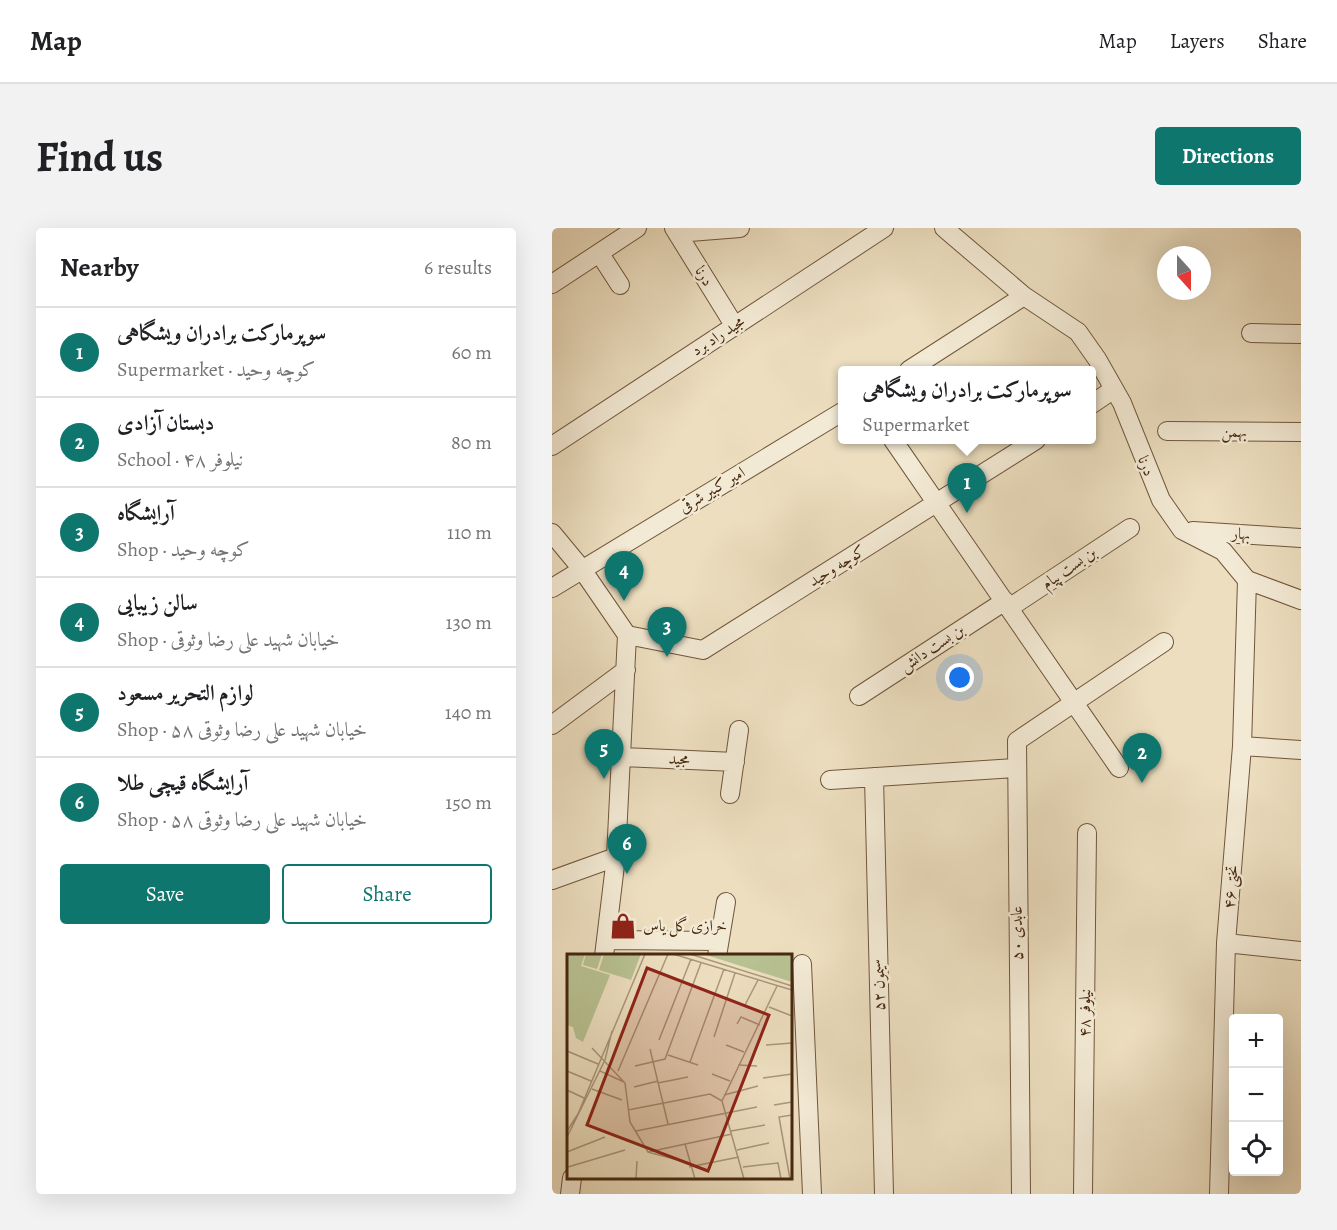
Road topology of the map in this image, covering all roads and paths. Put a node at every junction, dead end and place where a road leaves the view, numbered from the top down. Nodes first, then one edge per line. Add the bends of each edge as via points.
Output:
1 (637, 228) edge
2 (740, 228) edge
3 (884, 228) edge
4 (944, 228) edge
5 (675, 231) edge
6 (600, 254) junction
7 (552, 284) edge
8 (620, 285) dead end
9 (1024, 296) junction
10 (734, 325) junction
11 (1251, 333) dead end
12 (1301, 334) edge
13 (915, 366) edge
14 (1114, 389) junction
15 (1096, 401) edge
16 (838, 415) edge
17 (1167, 431) dead end
18 (1301, 432) edge
19 (896, 444) edge
20 (1030, 444) edge
21 (552, 446) edge
22 (937, 504) junction
23 (1130, 528) dead end
24 (1182, 531) junction
25 (552, 533) edge
26 (1301, 538) edge
27 (581, 568) junction
28 (1247, 580) junction
29 (552, 588) edge
30 (1301, 600) edge
31 (1007, 605) junction
32 (627, 636) junction
33 (1164, 642) dead end
34 (626, 670) junction
35 (859, 696) dead end
36 (1075, 704) junction
37 (552, 725) edge
38 (739, 730) dead end
39 (1242, 746) junction
40 (1301, 750) edge
41 (623, 757) junction
42 (735, 762) junction
43 (1015, 768) junction
44 (1119, 768) dead end
45 (874, 777) junction
46 (831, 780) dead end
47 (730, 794) dead end
48 (1087, 833) dead end
49 (616, 857) junction
50 (552, 880) edge
51 (726, 902) dead end
52 (1226, 943) junction
53 (606, 948) edge
54 (718, 948) edge
55 (1301, 951) edge
56 (802, 964) dead end
57 (572, 1179) edge
58 (570, 1194) edge
59 (812, 1194) edge
60 (884, 1194) edge
61 (1021, 1194) edge
62 (1083, 1194) edge
63 (1219, 1194) edge

1 - 6 street
2 - 5 street
3 - 10 street, مجید راد برد
4 - 9 street, درنا
5 - 10 street, درنا
6 - 7 street
6 - 8 street
9 - 13 street
9 - 14 street, درنا via 1078,332
10 - 21 street, مجید راد برد
11 - 12 street
14 - 15 street
14 - 24 street, درنا via 1161,500
16 - 27 street, امیر کبیر شرقی
17 - 18 street, بهمن
19 - 22 street
20 - 22 street, کوچه وحید
22 - 31 street
22 - 32 street, کوچه وحید via 703,650
23 - 31 street, بن بست پیام
24 - 26 street, بهار
24 - 28 street, درنا via 1223,551
25 - 27 street
27 - 29 street, امیر کبیر شرقی
27 - 32 street
28 - 30 street
28 - 39 street, تختی ۴۶
31 - 35 street, بن بست دانش
31 - 36 street
32 - 34 street
33 - 36 street
34 - 37 street
34 - 41 street
36 - 43 street, عابدی ۵۰ via 1017,741
36 - 44 street
38 - 42 street
39 - 40 street
39 - 52 street, تختی ۴۶
41 - 42 street, مجید
41 - 49 street
42 - 47 street
43 - 45 street
43 - 61 street, عابدی ۵۰
45 - 46 street
45 - 60 street, سیمون ۵۲
48 - 62 street, نیلوفر ۴۸
49 - 50 street
49 - 53 street
51 - 54 street
52 - 55 street
52 - 63 street, تختی ۴۶
53 - 54 street
56 - 59 street
57 - 58 street

